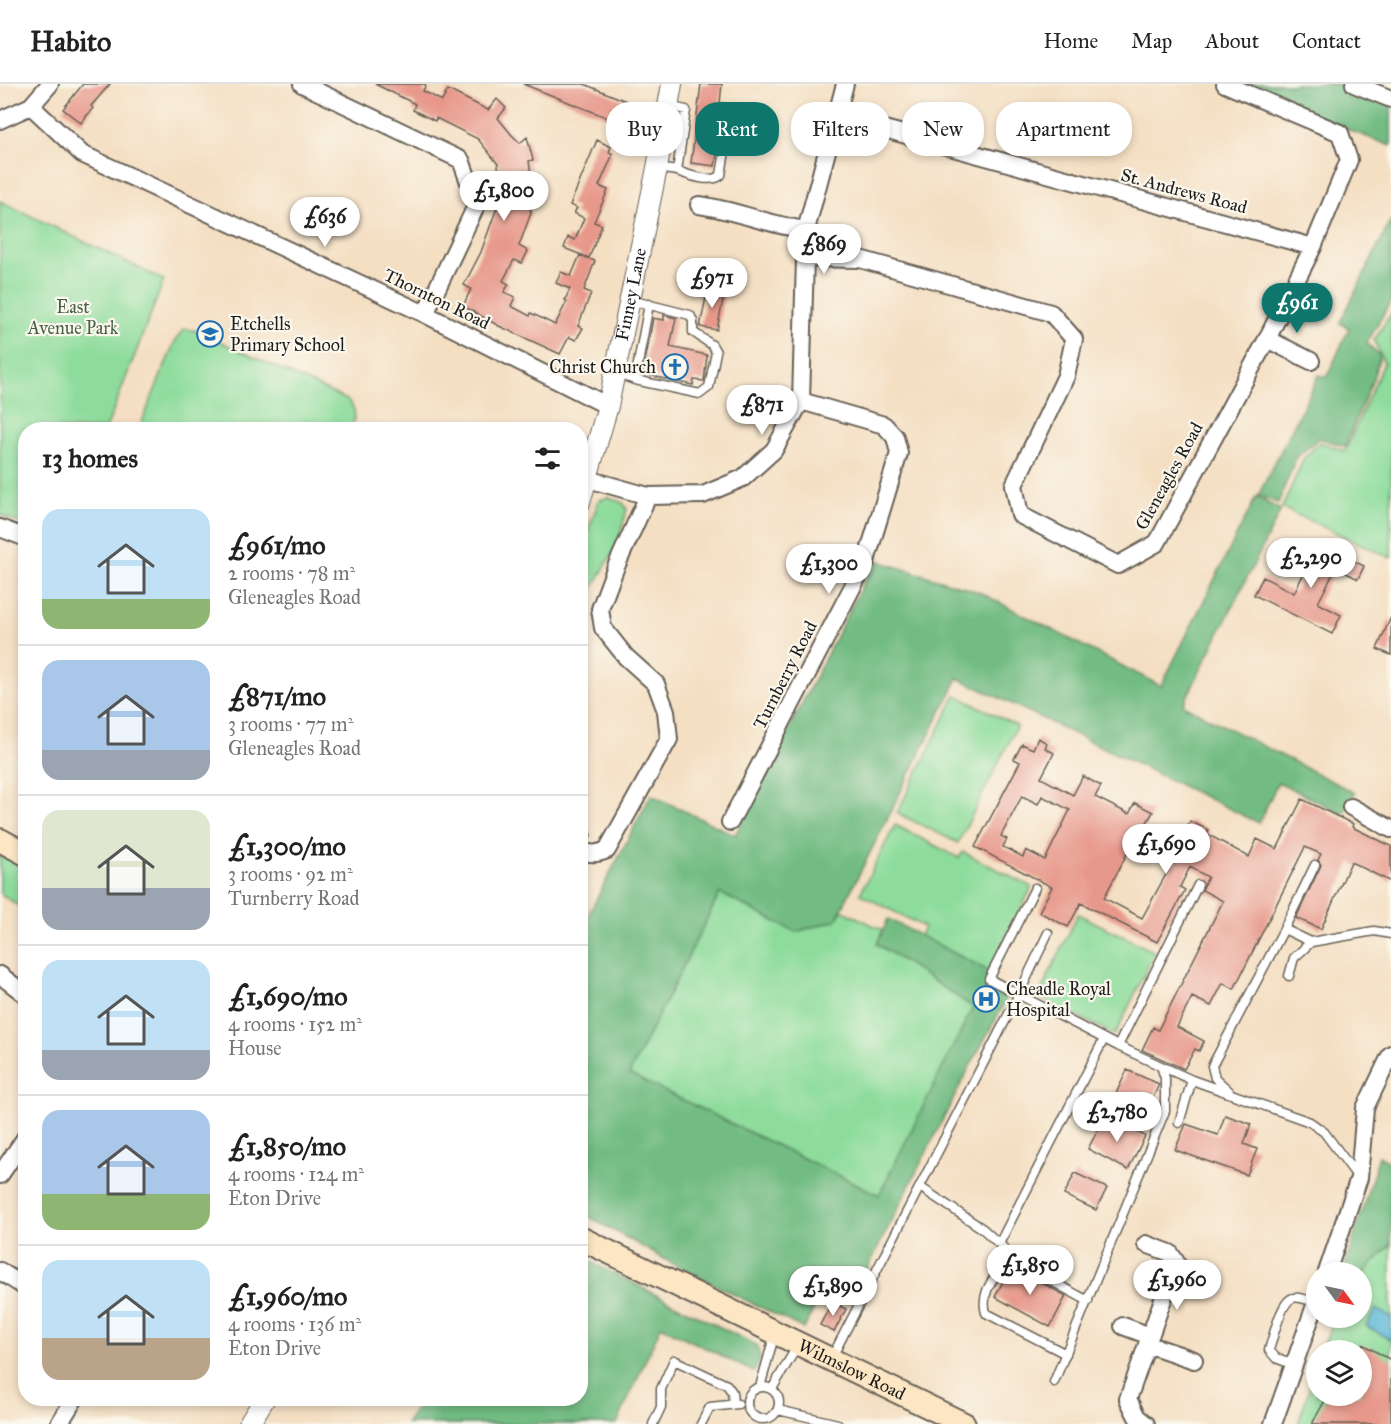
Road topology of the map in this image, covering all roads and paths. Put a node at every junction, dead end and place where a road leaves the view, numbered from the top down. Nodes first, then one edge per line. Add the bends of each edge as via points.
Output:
1 (50, 84) edge
2 (302, 84) edge
3 (672, 84) edge
4 (845, 84) edge
5 (1226, 84) edge
6 (1354, 84) edge
7 (1391, 99) edge
8 (669, 102) edge
9 (840, 102) edge
10 (31, 106) junction
11 (683, 109) edge
12 (0, 120) edge
13 (683, 130) edge
14 (890, 130) edge
15 (659, 156) edge
16 (679, 156) edge
17 (724, 156) edge
18 (826, 156) edge
19 (657, 168) junction
20 (677, 171) junction
21 (699, 205) dead end
22 (806, 230) junction
23 (1313, 246) junction
24 (805, 258) junction
25 (629, 300) junction
26 (649, 304) junction
27 (425, 314) junction
28 (1267, 339) junction
29 (1311, 361) dead end
30 (615, 373) junction
31 (634, 380) junction
32 (801, 402) junction
33 (608, 406) junction
34 (588, 479) joint
35 (648, 496) junction
36 (0, 528) edge
37 (18, 535) edge
38 (1351, 807) dead end
39 (730, 822) dead end
40 (1391, 829) edge
41 (0, 840) edge
42 (18, 850) edge
43 (588, 853) edge
44 (1316, 865) dead end
45 (1198, 885) dead end
46 (1035, 888) dead end
47 (1284, 929) junction
48 (1048, 933) dead end
49 (1391, 934) edge
50 (1311, 942) junction
51 (0, 975) edge
52 (1289, 976) dead end
53 (18, 989) edge
54 (1019, 994) junction
55 (1104, 1038) junction
56 (1118, 1046) junction
57 (1391, 1054) edge
58 (1161, 1066) junction
59 (1192, 1080) junction
60 (1231, 1093) junction
61 (1179, 1123) dead end
62 (18, 1149) edge
63 (0, 1175) edge
64 (1359, 1178) junction
65 (920, 1187) junction
66 (588, 1237) edge
67 (588, 1242) edge
68 (999, 1244) junction
69 (1146, 1244) dead end
70 (1009, 1254) junction
71 (1330, 1262) edge
72 (640, 1267) junction
73 (0, 1271) edge
74 (18, 1283) edge
75 (1306, 1300) edge
76 (1088, 1301) junction
77 (1123, 1326) dead end
78 (1308, 1328) edge
79 (775, 1333) junction
80 (1149, 1340) junction
81 (798, 1344) junction
82 (1066, 1354) junction
83 (830, 1359) junction
84 (1194, 1360) dead end
85 (1294, 1365) junction
86 (1054, 1382) dead end
87 (760, 1387) junction
88 (772, 1389) junction
89 (734, 1403) junction
90 (746, 1404) junction
91 (70, 1406) edge
92 (260, 1406) edge
93 (778, 1410) junction
94 (59, 1424) edge
95 (249, 1424) edge
96 (653, 1424) edge
97 (701, 1424) edge
98 (837, 1424) edge
99 (964, 1424) edge
100 (1146, 1424) edge
101 (1274, 1424) edge

1 - 10 street
2 - 27 street via 461,160 477,204
3 - 8 street, Finney Lane
4 - 9 street
5 - 23 street, Gleneagles Road via 1340,133 1349,159
6 - 7 street
10 - 12 street
10 - 27 street, Thornton Road via 82,154
11 - 13 lane
14 - 23 street, St. Andrews Road
15 - 19 street, Finney Lane
16 - 20 lane
17 - 20 lane via 718,178
18 - 22 street
19 - 20 lane
19 - 25 street, Finney Lane
21 - 22 street via 725,203 767,222
22 - 24 street
23 - 28 street, Gleneagles Road
24 - 28 street, Gleneagles Road via 860,258 1051,313 1074,339 1066,376 1014,485 1020,515 1118,565 1156,543
24 - 32 street
25 - 26 lane
25 - 30 street, Finney Lane
26 - 31 lane
26 - 31 lane via 690,315 693,332 716,352 709,387 700,394
27 - 33 street, Thornton Road
28 - 29 street
30 - 31 lane
30 - 33 street, Finney Lane
32 - 35 street via 774,450 743,478 703,495
32 - 39 street, Turnberry Road via 884,425 895,437 900,453 866,561
33 - 34 street, Finney Lane
34 - 35 street
35 - 43 street via 600,609 603,628 626,657 656,684 666,711 669,740 607,850
36 - 37 street
38 - 40 street
41 - 42 main road
44 - 47 lane
45 - 56 lane
46 - 54 lane via 989,979
47 - 50 lane
47 - 60 lane via 1212,1066 1215,1078
48 - 54 lane
49 - 50 lane via 1374,931
50 - 52 lane via 1294,958
51 - 53 street
54 - 55 lane
54 - 65 lane
55 - 56 lane
55 - 68 lane
56 - 58 lane
57 - 64 street via 1365,1108
58 - 59 lane
58 - 76 lane via 1165,1111
59 - 60 lane
59 - 61 lane
60 - 64 lane via 1310,1122 1324,1132
62 - 63 street
64 - 71 street
65 - 68 lane
65 - 83 lane
66 - 72 main road, Wilmslow Road
67 - 72 main road, Wilmslow Road
68 - 70 lane
69 - 80 street via 1170,1253 1176,1262
70 - 76 lane via 1034,1273
70 - 82 lane via 988,1286 986,1313
72 - 79 main road, Wilmslow Road
73 - 74 street
75 - 85 lane via 1292,1298 1284,1304 1269,1350 1276,1358
76 - 82 lane
77 - 80 street
78 - 85 street
79 - 81 main road, Wilmslow Road
79 - 87 lane
80 - 84 street
80 - 100 street via 1128,1399
81 - 83 main road, Wilmslow Road
81 - 88 lane
82 - 86 lane
83 - 99 main road, Wilmslow Road
85 - 101 street
87 - 88 lane
87 - 90 lane via 752,1391
88 - 93 lane via 779,1398
89 - 90 lane
89 - 96 lane via 727,1385 674,1360 661,1389 662,1407
89 - 97 lane via 710,1407
90 - 93 lane via 749,1413 761,1420 770,1419
91 - 94 street
92 - 95 street
93 - 98 lane

